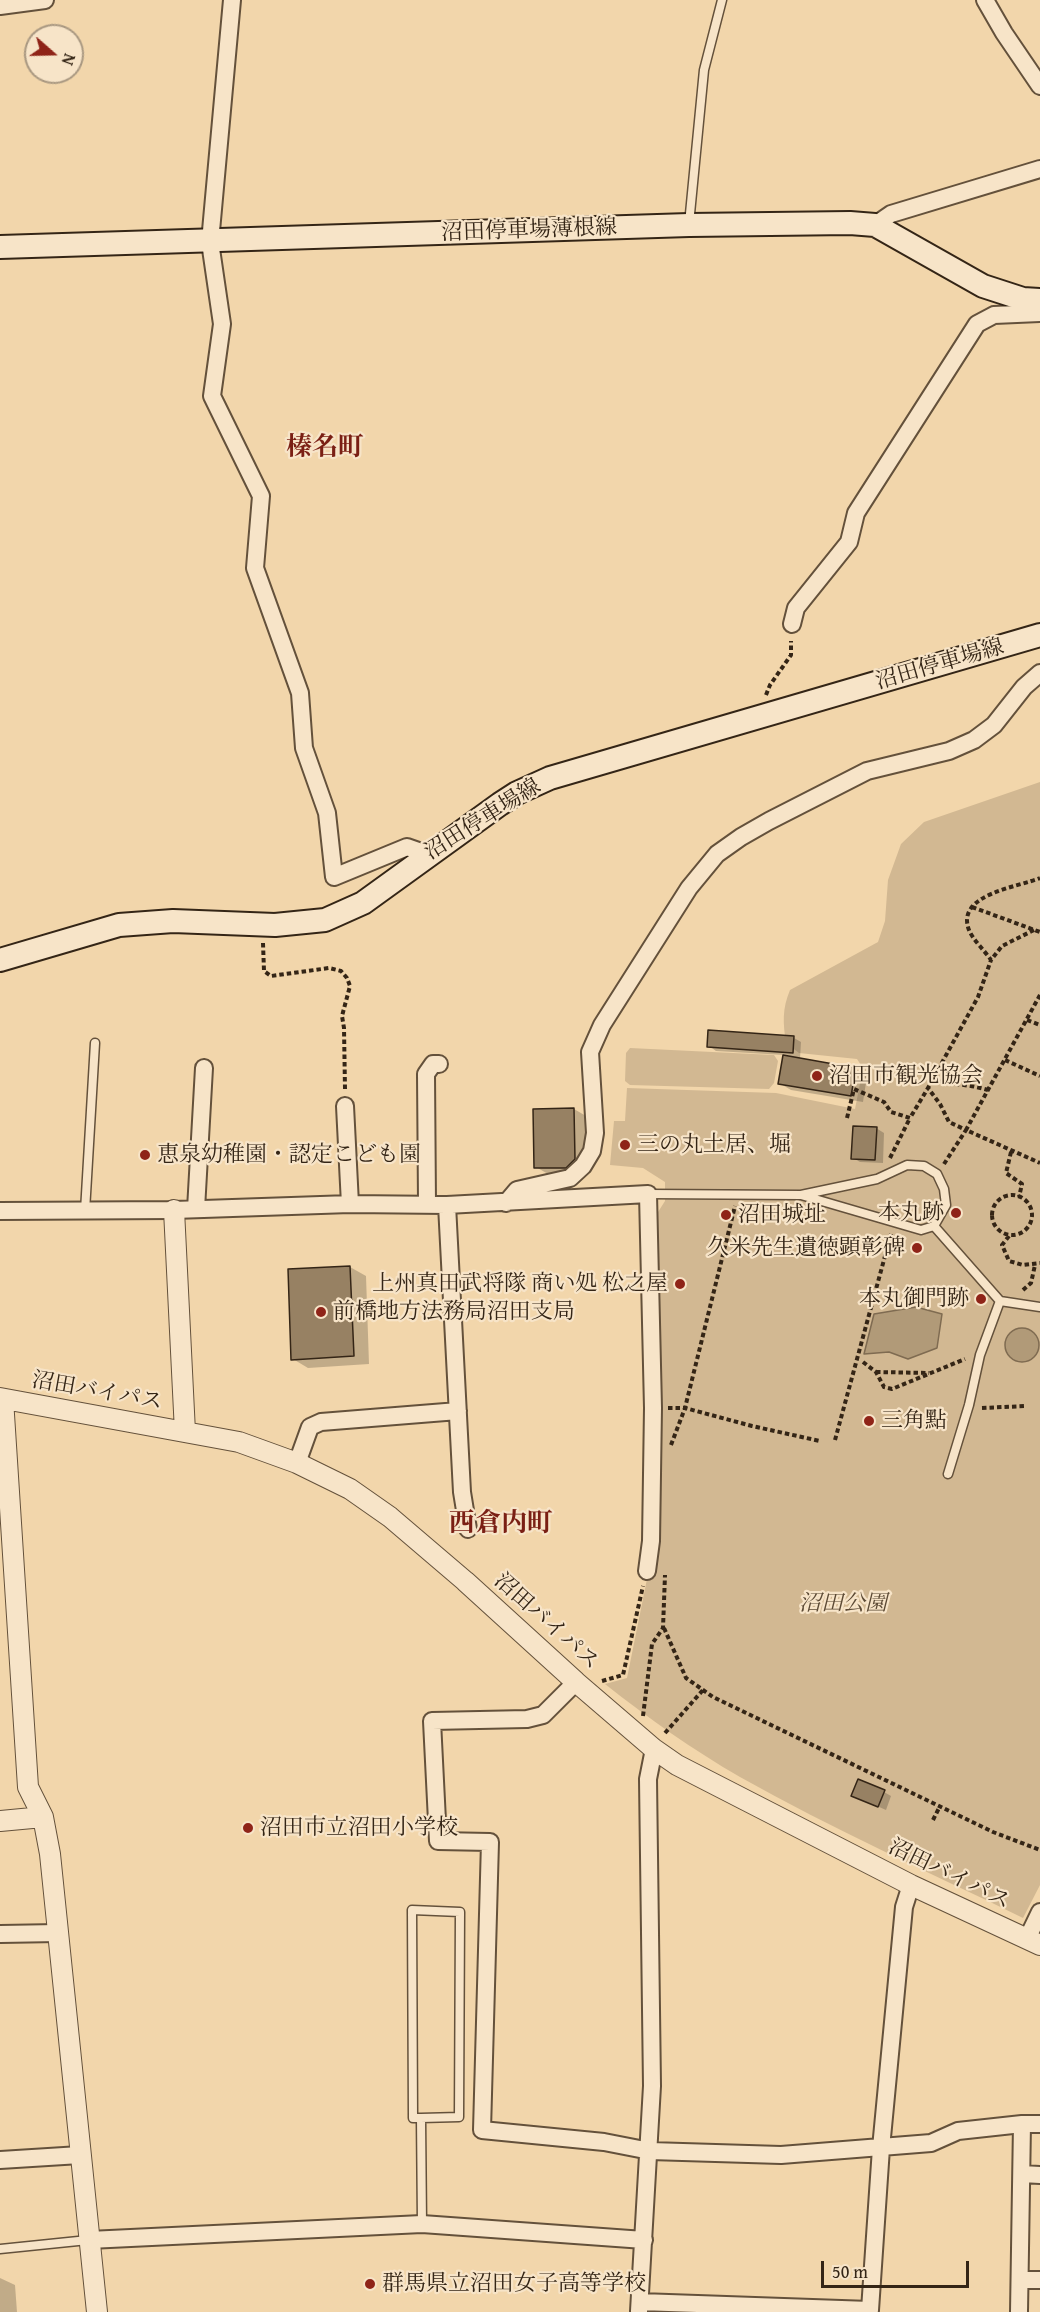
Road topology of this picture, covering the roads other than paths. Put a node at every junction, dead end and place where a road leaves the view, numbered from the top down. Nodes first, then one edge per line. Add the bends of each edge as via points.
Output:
1 (45, 0) edge
2 (232, 0) edge
3 (722, 0) edge
4 (985, 0) edge
5 (0, 6) edge
6 (1040, 86) edge
7 (1040, 169) edge
8 (689, 225) junction
9 (875, 225) junction
10 (210, 242) junction
11 (0, 247) edge
12 (1040, 300) edge
13 (1040, 313) edge
14 (792, 624) road end
15 (1040, 635) edge
16 (1040, 673) edge
17 (428, 854) junction
18 (0, 960) edge
19 (95, 1043) dead end
20 (439, 1064) dead end
21 (204, 1068) dead end
22 (345, 1106) road end
23 (648, 1194) junction
24 (801, 1195) junction
25 (427, 1203) junction
26 (506, 1203) junction
27 (350, 1204) junction
28 (447, 1205) junction
29 (196, 1209) junction
30 (174, 1210) junction
31 (0, 1211) edge
32 (85, 1211) junction
33 (933, 1227) junction
34 (1000, 1301) junction
35 (1040, 1307) edge
36 (2, 1399) edge
37 (458, 1411) junction
38 (185, 1432) junction
39 (297, 1463) junction
40 (948, 1474) dead end
41 (468, 1529) dead end
42 (647, 1571) road end
43 (576, 1682) junction
44 (660, 1741) junction
45 (43, 1817) junction
46 (0, 1821) edge
47 (911, 1885) junction
48 (1040, 1912) edge
49 (58, 1933) junction
50 (0, 1934) edge
51 (1034, 1942) edge
52 (421, 2118) junction
53 (1022, 2124) junction
54 (1040, 2124) edge
55 (881, 2148) junction
56 (650, 2151) junction
57 (80, 2155) junction
58 (0, 2160) edge
59 (1022, 2174) junction
60 (1040, 2175) edge
61 (422, 2224) junction
62 (89, 2240) junction
63 (644, 2240) junction
64 (0, 2249) edge
65 (1021, 2280) junction
66 (1040, 2280) edge
67 (640, 2307) edge
68 (813, 2310) edge
69 (871, 2311) edge
70 (97, 2312) edge
71 (1020, 2312) edge

1 - 5 street
2 - 10 street
3 - 8 lane via 704,70
4 - 6 street
7 - 9 street via 891,214
8 - 9 main road, 沼田停車場薄根線
8 - 10 main road, 沼田停車場薄根線
9 - 12 main road, 沼田停車場薄根線 via 983,286 1023,299
10 - 11 main road, 沼田停車場薄根線
10 - 17 street via 222,324 212,396 261,496 255,568 300,693 304,748 327,813 334,877 407,847
13 - 14 street via 994,315 977,324 856,513 849,542 796,608
15 - 17 main road, 沼田停車場線 via 550,778 517,793
16 - 26 street via 994,725 974,740 949,751 867,771 769,821 717,854 689,888 602,1025 590,1052 595,1133 592,1151 583,1166 570,1178 517,1190
17 - 18 main road, 沼田停車場線 via 363,903 325,920 275,925 173,921 119,925
19 - 32 lane
20 - 25 street via 433,1064 426,1074
21 - 29 street
22 - 27 street
23 - 24 lane
23 - 26 street
23 - 42 street via 653,1408 652,1521
24 - 33 lane via 921,1230
24 - 33 lane via 877,1179 907,1165 924,1166 938,1174 944,1189 946,1205
25 - 27 street
25 - 28 street
26 - 28 street
27 - 29 street
28 - 37 street
29 - 30 street
30 - 32 street
30 - 38 street
31 - 32 street
33 - 34 lane
34 - 35 lane
34 - 40 lane via 980,1355
36 - 38 street, 沼田バイパス
36 - 45 street via 28,1787
37 - 39 street via 321,1422 310,1427
37 - 41 street
38 - 39 street, 沼田バイパス via 239,1442
39 - 43 street, 沼田バイパス via 350,1489 390,1517
43 - 44 street, 沼田バイパス
43 - 56 street via 543,1715 527,1719 432,1721 438,1841 490,1842 483,2130 604,2142
44 - 47 street, 沼田バイパス via 677,1765
44 - 56 street via 648,1779
45 - 46 street
45 - 49 street
47 - 51 street, 沼田バイパス
47 - 55 street via 904,1907
48 - 51 street
49 - 50 street
49 - 57 street
52 - 52 lane via 413,2118 412,1910 460,1912 459,2117
52 - 61 lane
53 - 54 street
53 - 55 street via 958,2131 931,2143
53 - 59 street
55 - 56 street via 781,2155
55 - 69 street
56 - 63 street
57 - 58 street
57 - 62 street
59 - 60 street
59 - 65 street
61 - 62 street
61 - 63 street
62 - 64 lane
62 - 70 street
63 - 67 street
65 - 66 street
65 - 71 street
67 - 68 street
68 - 69 street

